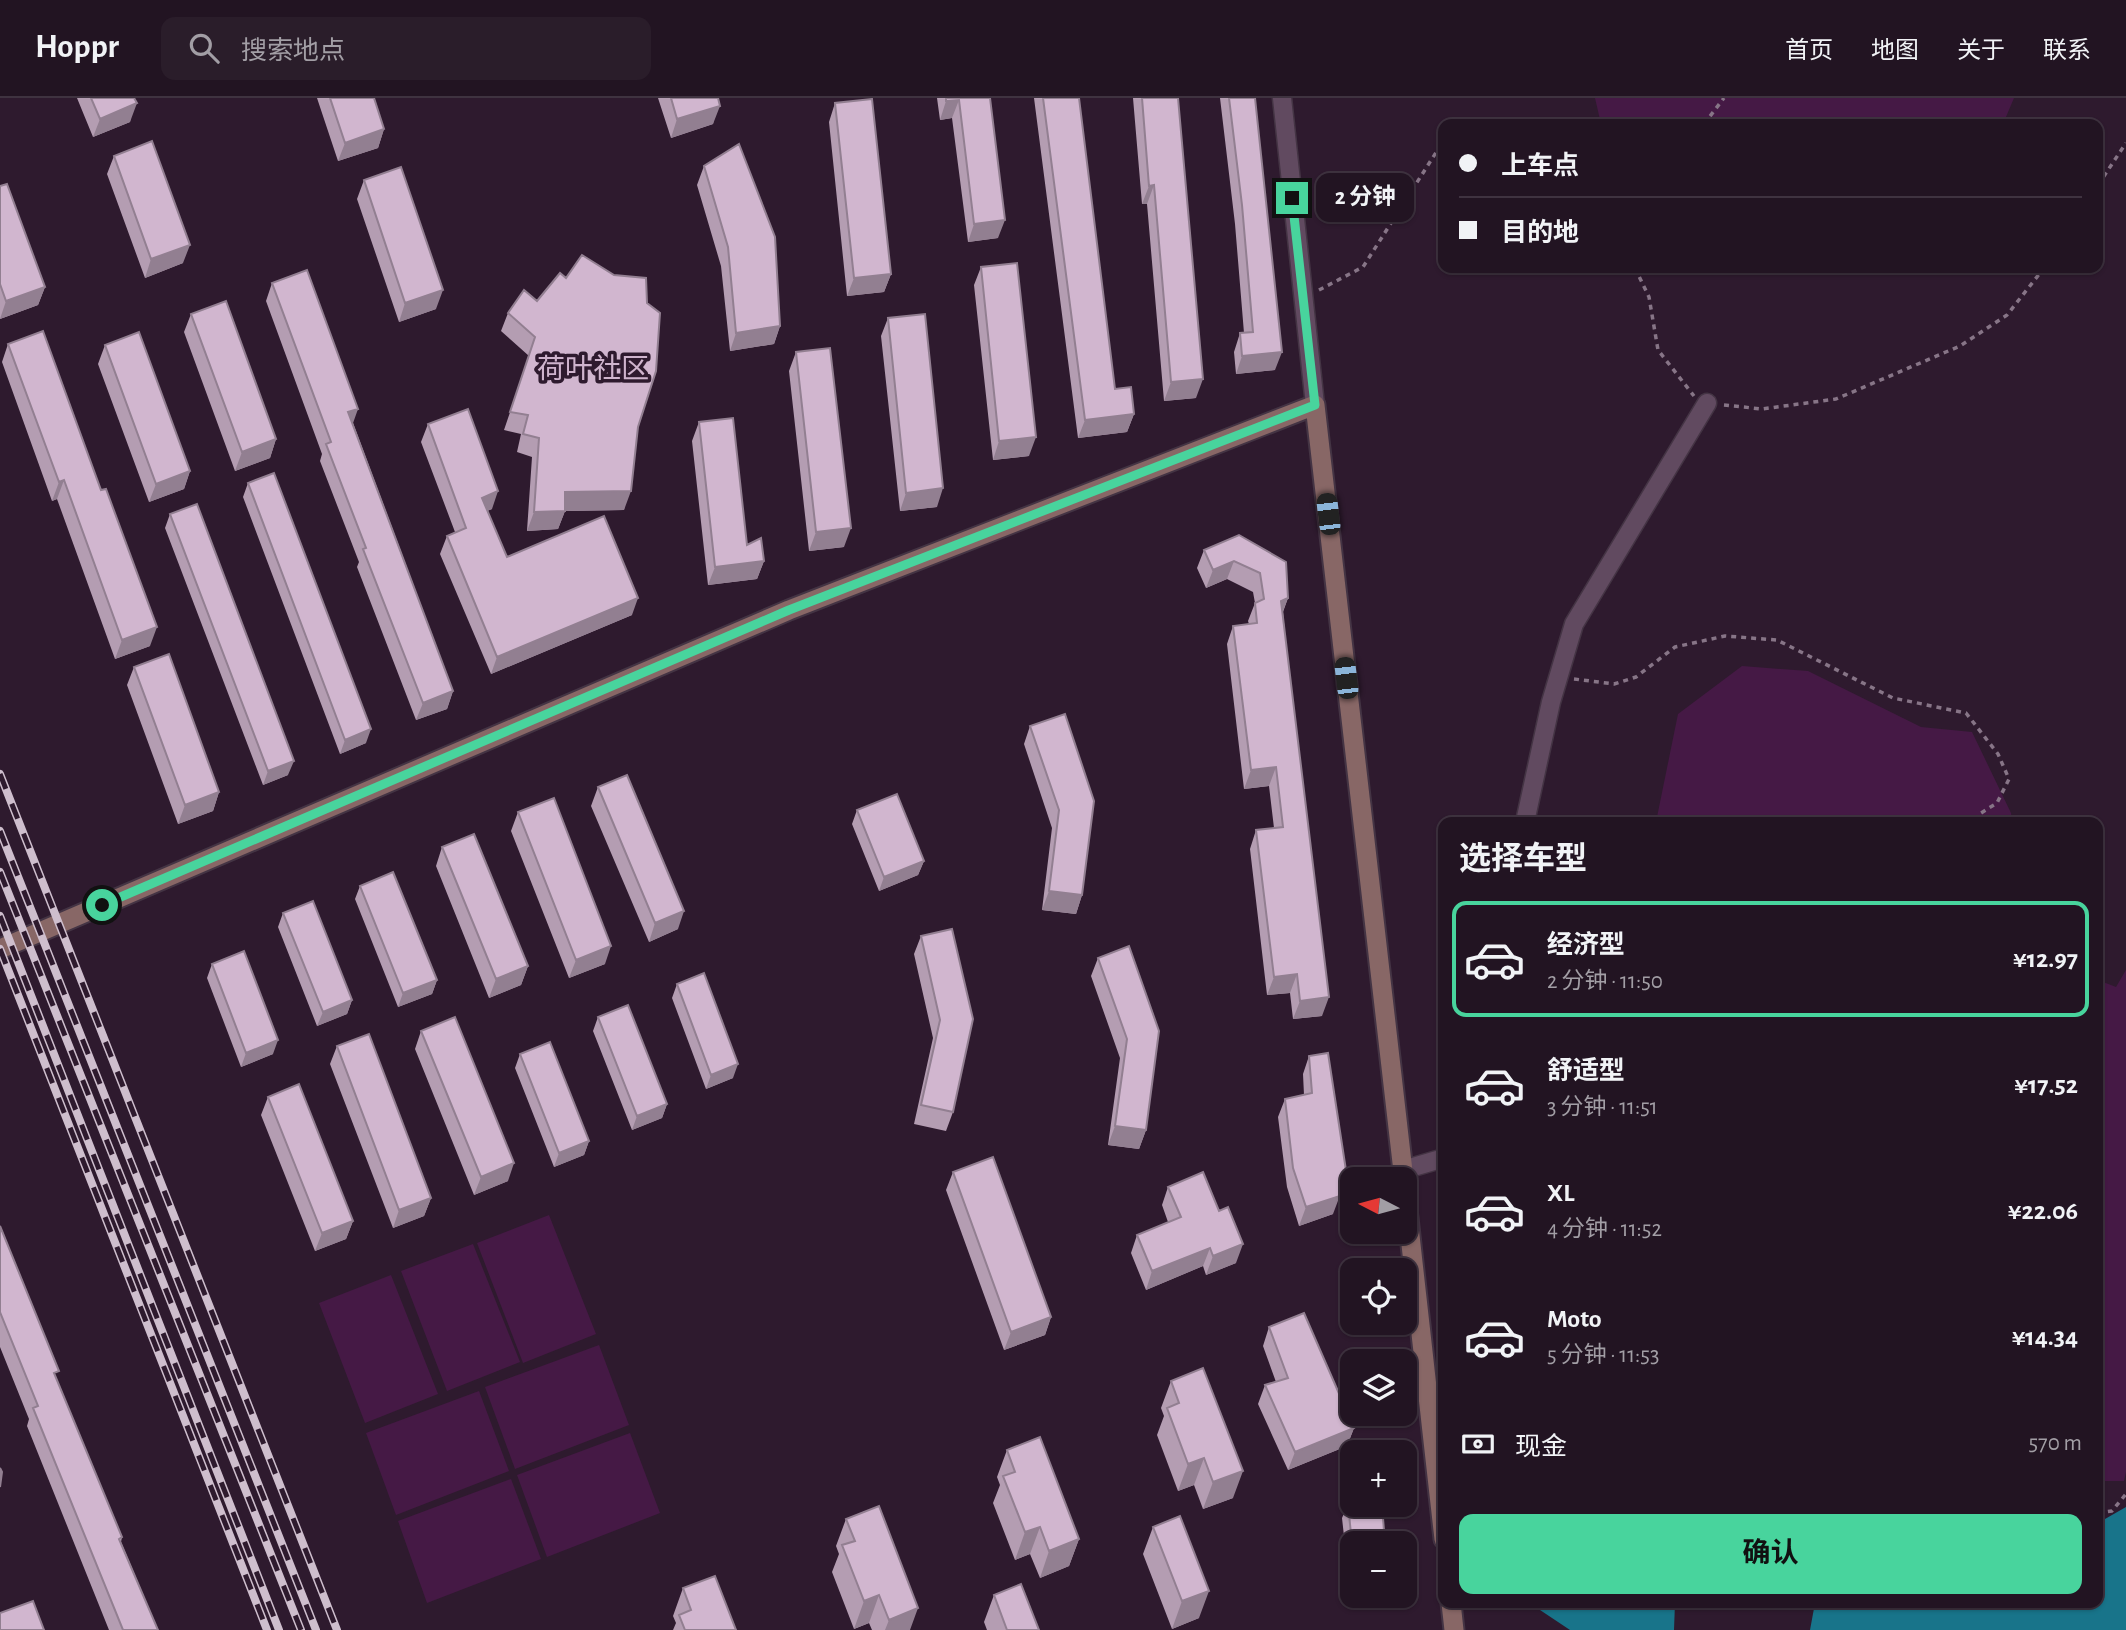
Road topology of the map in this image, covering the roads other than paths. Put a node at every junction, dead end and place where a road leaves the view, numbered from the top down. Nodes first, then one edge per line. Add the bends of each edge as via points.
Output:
1 (1282, 98) edge
2 (1707, 402) road end
3 (1315, 405) junction
4 (1526, 817) edge
5 (0, 949) edge
6 (1438, 1160) edge
7 (1402, 1167) edge
8 (1418, 1169) edge
9 (1411, 1244) edge
10 (1438, 1485) edge
11 (1452, 1608) edge
12 (1454, 1630) edge

1 - 3 street
2 - 4 street via 1574,624
3 - 5 main road via 789,610
3 - 7 main road
6 - 8 street
9 - 10 main road
11 - 12 main road

